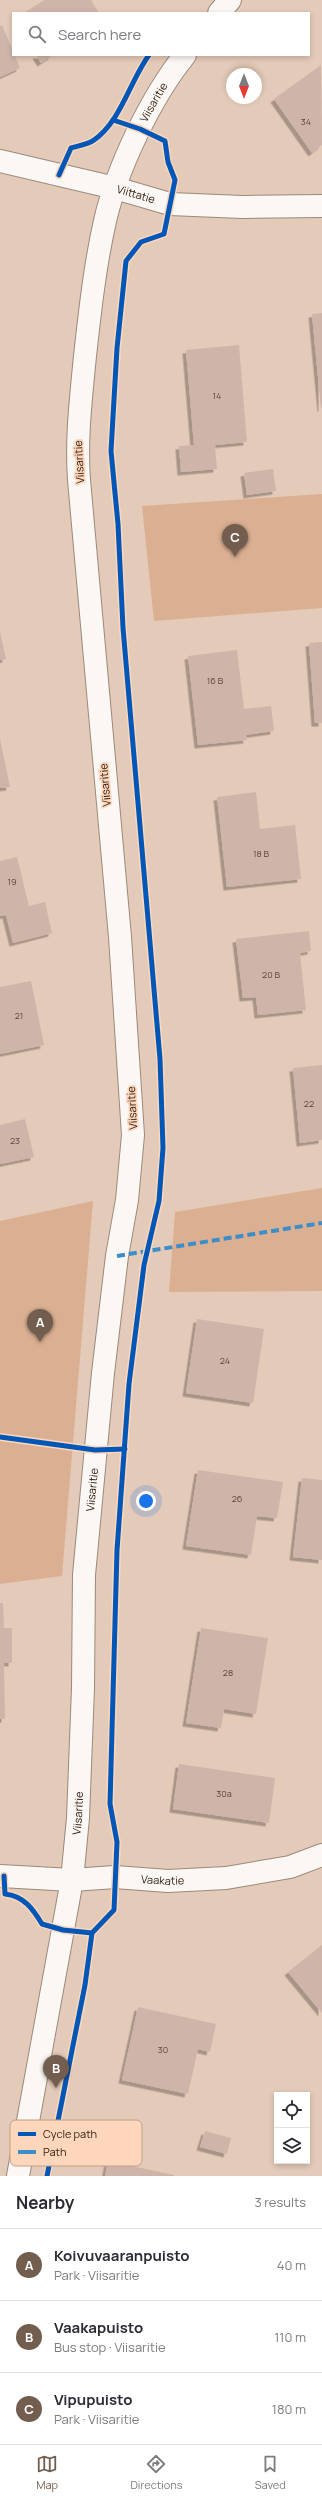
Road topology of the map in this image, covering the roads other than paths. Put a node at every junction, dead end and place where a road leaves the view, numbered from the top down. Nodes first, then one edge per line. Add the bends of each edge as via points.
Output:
1 (230, 0) edge
2 (220, 12) edge
3 (184, 56) edge
4 (0, 161) edge
5 (115, 188) junction
6 (322, 206) edge
7 (322, 1856) edge
8 (0, 1876) edge
9 (72, 1880) junction
10 (28, 2120) edge
11 (20, 2166) edge
12 (18, 2176) edge

1 - 2 street
3 - 5 street, Viisaritie via 155,100
4 - 5 street, Viittatie
5 - 6 street, Viittatie via 170,204 242,207
5 - 9 street, Viisaritie via 99,252 89,318 77,441 120,937 133,1136 127,1200 102,1373 84,1575 83,1696 78,1818
7 - 9 street, Vaakatie via 290,1867 226,1878 168,1881 115,1877
8 - 9 street, Vaakatie
9 - 10 street, Viisaritie
11 - 12 street, Viisaritie

